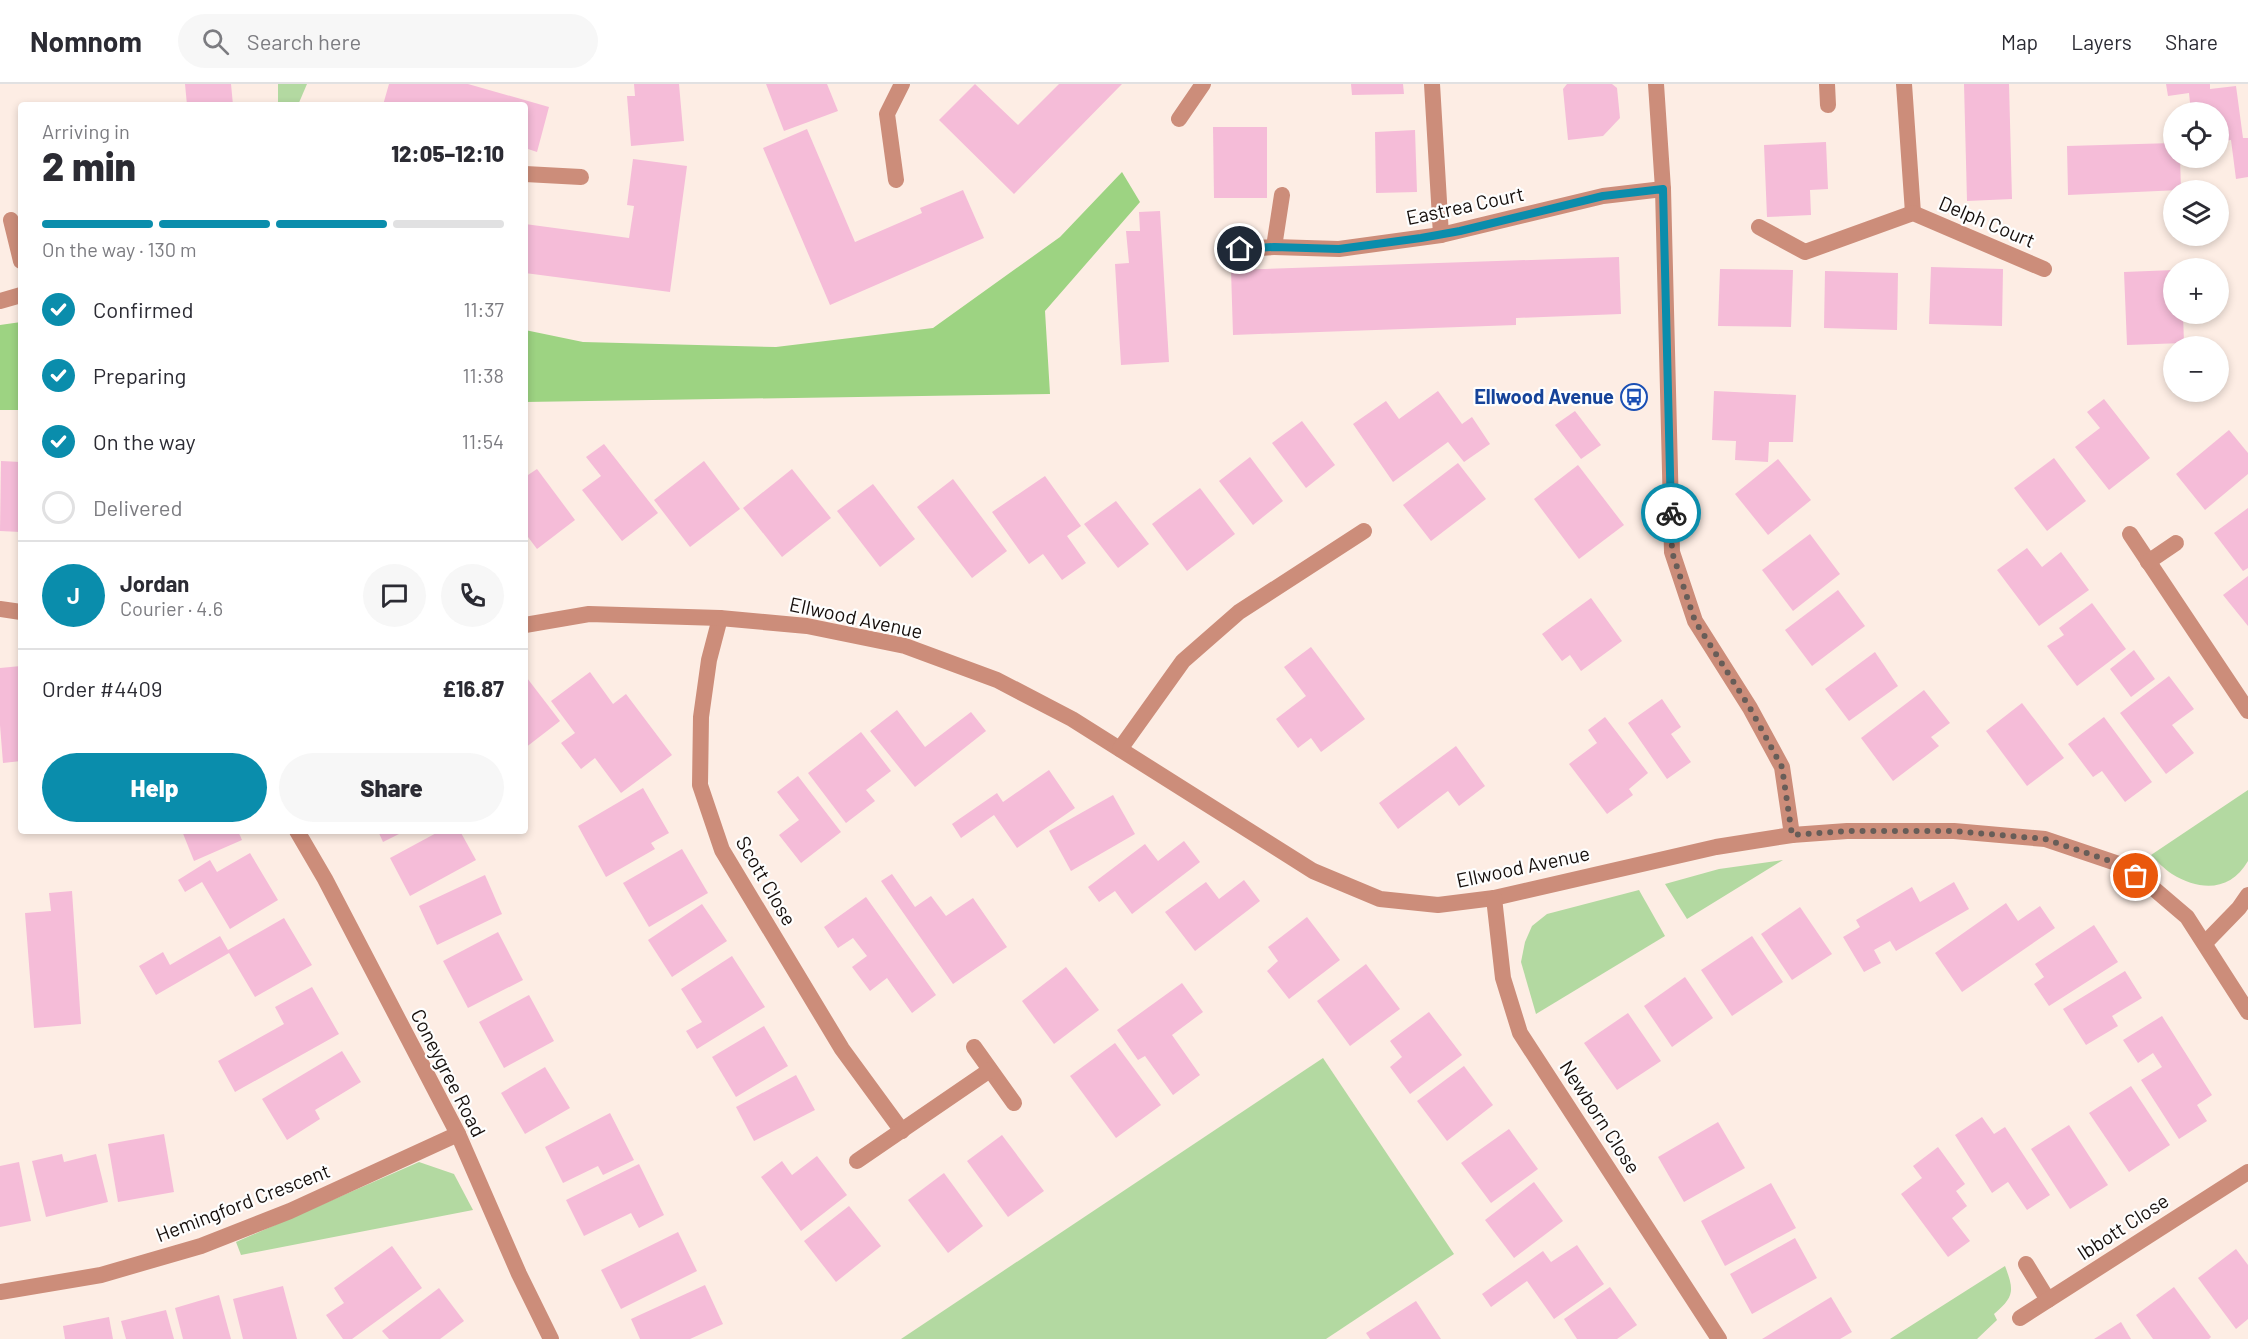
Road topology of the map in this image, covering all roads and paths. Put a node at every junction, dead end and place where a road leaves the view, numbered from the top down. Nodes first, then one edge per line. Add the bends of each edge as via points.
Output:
1 (902, 84) edge
2 (1203, 84) edge
3 (1432, 84) edge
4 (1656, 84) edge
5 (1827, 84) edge
6 (1904, 84) edge
7 (1828, 105) dead end
8 (1179, 119) dead end
9 (528, 174) edge
10 (582, 177) dead end
11 (896, 180) dead end
12 (1663, 189) junction
13 (1282, 195) dead end
14 (1913, 213) junction
15 (11, 220) dead end
16 (1759, 227) dead end
17 (1441, 235) junction
18 (1274, 247) junction
19 (18, 249) edge
20 (1223, 250) dead end
21 (2044, 269) dead end
22 (18, 296) edge
23 (0, 301) edge
24 (1364, 531) dead end
25 (2130, 534) dead end
26 (2176, 543) dead end
27 (2148, 562) junction
28 (0, 609) edge
29 (18, 612) edge
30 (720, 618) junction
31 (528, 625) edge
32 (2248, 711) edge
33 (1120, 749) junction
34 (299, 834) edge
35 (1792, 835) junction
36 (2248, 895) edge
37 (1494, 898) junction
38 (2205, 944) junction
39 (2248, 1012) edge
40 (974, 1047) dead end
41 (990, 1070) junction
42 (1014, 1103) dead end
43 (902, 1131) junction
44 (458, 1134) junction
45 (857, 1161) dead end
46 (2248, 1172) edge
47 (2026, 1264) dead end
48 (0, 1292) edge
49 (2048, 1299) junction
50 (2020, 1318) dead end
51 (551, 1339) edge
52 (1719, 1339) edge

1 - 11 street via 887,114
2 - 8 street
3 - 17 street
4 - 12 street
5 - 7 street
6 - 14 street, Delph Court
9 - 10 street
12 - 17 street, Eastrea Court via 1603,196
12 - 35 street via 1672,552 1695,621 1782,767
13 - 18 street
14 - 16 street, Delph Court via 1805,252
14 - 21 street, Delph Court
15 - 19 street
17 - 18 street, Eastrea Court via 1339,249
18 - 20 street, Eastrea Court
22 - 23 street
24 - 33 street via 1239,612 1183,661
25 - 27 street
26 - 27 street
27 - 32 street
28 - 29 street
30 - 31 street, Ellwood Avenue via 589,614
30 - 33 street, Ellwood Avenue via 807,626 905,646 996,680
30 - 43 street, Scott Close via 701,717 700,785 722,850 842,1049
33 - 37 street, Ellwood Avenue via 1313,871 1380,899 1438,905
34 - 44 street, Coneygree Road
35 - 37 street, Ellwood Avenue via 1716,847
35 - 38 street, Ellwood Avenue via 1954,831 2045,839 2119,864 2187,917
36 - 38 street
37 - 52 street, Newborn Close via 1503,978 1521,1033
38 - 39 street, Ellwood Avenue
40 - 41 street
41 - 42 street
41 - 43 street
43 - 45 street
44 - 48 street, Hemingford Crescent via 290,1211 201,1246 101,1275
44 - 51 street, Coneygree Road
46 - 49 street, Ibbott Close
47 - 49 street
49 - 50 street, Ibbott Close

